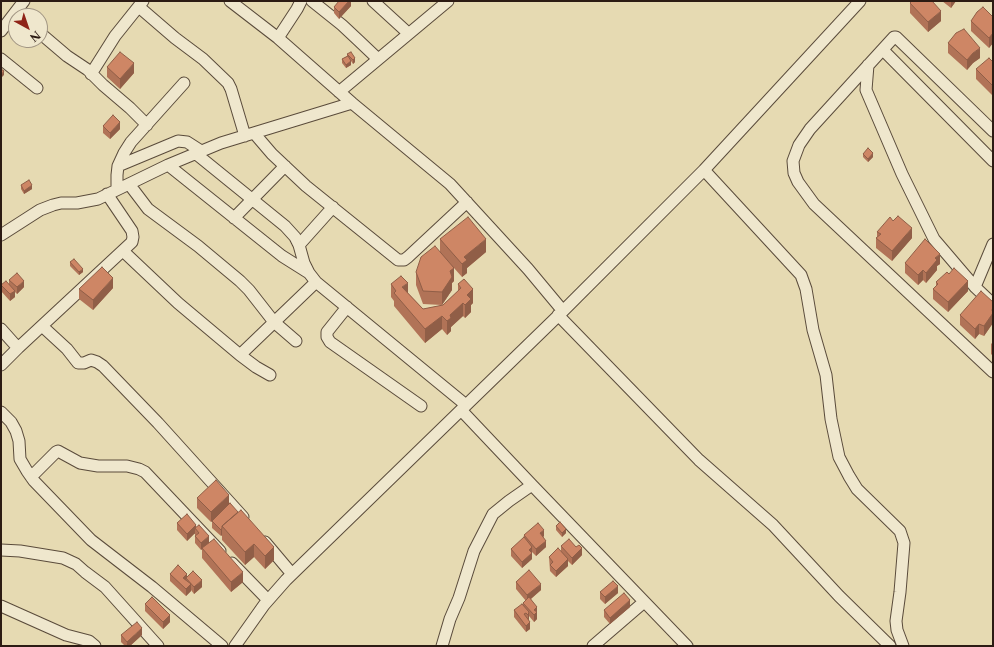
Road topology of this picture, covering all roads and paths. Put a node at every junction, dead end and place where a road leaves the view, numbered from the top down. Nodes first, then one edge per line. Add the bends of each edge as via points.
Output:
1 (230, 1) edge
2 (301, 1) edge
3 (312, 1) edge
4 (373, 1) edge
5 (860, 1) edge
6 (445, 2) edge
7 (141, 4) edge
8 (8, 25) edge
9 (1, 32) edge
10 (408, 33) junction
11 (278, 38) junction
12 (48, 40) edge
13 (882, 50) junction
14 (1, 59) edge
15 (378, 59) junction
16 (868, 65) junction
17 (91, 74) junction
18 (184, 83) dead end
19 (37, 88) dead end
20 (339, 92) junction
21 (352, 103) junction
22 (147, 125) junction
23 (993, 131) edge
24 (249, 134) junction
25 (198, 152) junction
26 (993, 161) edge
27 (168, 165) junction
28 (118, 166) junction
29 (285, 166) junction
30 (704, 170) junction
31 (129, 184) junction
32 (112, 192) junction
33 (252, 199) junction
34 (467, 202) junction
35 (333, 207) junction
36 (234, 218) junction
37 (1, 235) edge
38 (993, 244) edge
39 (299, 245) junction
40 (122, 251) junction
41 (312, 278) junction
42 (975, 286) junction
43 (993, 304) edge
44 (347, 307) junction
45 (561, 313) junction
46 (274, 322) junction
47 (42, 326) junction
48 (1, 329) edge
49 (296, 341) dead end
50 (18, 348) junction
51 (240, 355) junction
52 (1, 365) edge
53 (993, 372) edge
54 (270, 375) dead end
55 (421, 406) dead end
56 (463, 408) junction
57 (1, 412) edge
58 (31, 477) junction
59 (532, 485) junction
60 (1, 550) edge
61 (292, 574) junction
62 (268, 600) junction
63 (644, 602) junction
64 (1, 606) edge
65 (239, 645) edge
66 (95, 646) edge
67 (158, 646) edge
68 (222, 646) edge
69 (442, 646) edge
70 (593, 646) edge
71 (688, 646) edge
72 (890, 646) edge
73 (903, 646) edge

1 - 11 street
2 - 11 street
3 - 15 street
4 - 10 street
5 - 30 street
6 - 10 street
7 - 17 street via 115,36
7 - 24 street via 175,38 203,59 228,83
8 - 9 street
10 - 15 street
11 - 20 street
12 - 17 street
13 - 16 street
13 - 23 street via 896,37
13 - 26 street
14 - 19 street
15 - 20 street
16 - 42 street via 866,90 902,174 934,238
16 - 53 street via 810,129 799,145 792,161 794,173 814,204
17 - 22 street
18 - 22 street
20 - 21 street
21 - 24 street
21 - 34 street via 450,184
22 - 28 street via 131,142
24 - 25 street
24 - 29 street
25 - 27 street
25 - 28 street via 186,142 178,141
25 - 33 street
27 - 31 street
27 - 36 street
28 - 32 street
29 - 33 street
29 - 35 street
30 - 45 street
30 - 73 street via 801,275 826,375 839,457 856,489 900,531 904,543 896,621
31 - 32 street
31 - 46 street via 148,209 198,246 249,290
32 - 37 street via 98,199 61,203 40,210
32 - 40 street via 132,230 132,242
33 - 36 street
33 - 39 street via 285,226
34 - 35 street via 404,260 398,260
34 - 45 street via 528,269
35 - 39 street
36 - 41 street
38 - 42 street
39 - 41 street
40 - 47 street
40 - 51 street
41 - 44 street
41 - 46 street
42 - 43 street
44 - 55 street via 327,332 330,342
44 - 56 street
45 - 56 street
45 - 72 street via 699,460 773,525
46 - 49 street
46 - 51 street
47 - 50 street
47 - 61 street via 81,364 91,360 103,366 158,423
48 - 50 street
50 - 52 street
51 - 54 street
56 - 59 street
56 - 61 street
57 - 58 street via 16,431 20,459
58 - 62 street via 56,452 80,464 127,466 145,472
58 - 68 street via 91,540
59 - 63 street
59 - 69 street via 493,514 474,552
60 - 67 street via 20,550 62,558 76,564 105,587
61 - 62 street
62 - 65 street
63 - 70 street
63 - 71 street
64 - 66 street via 66,635 90,641

